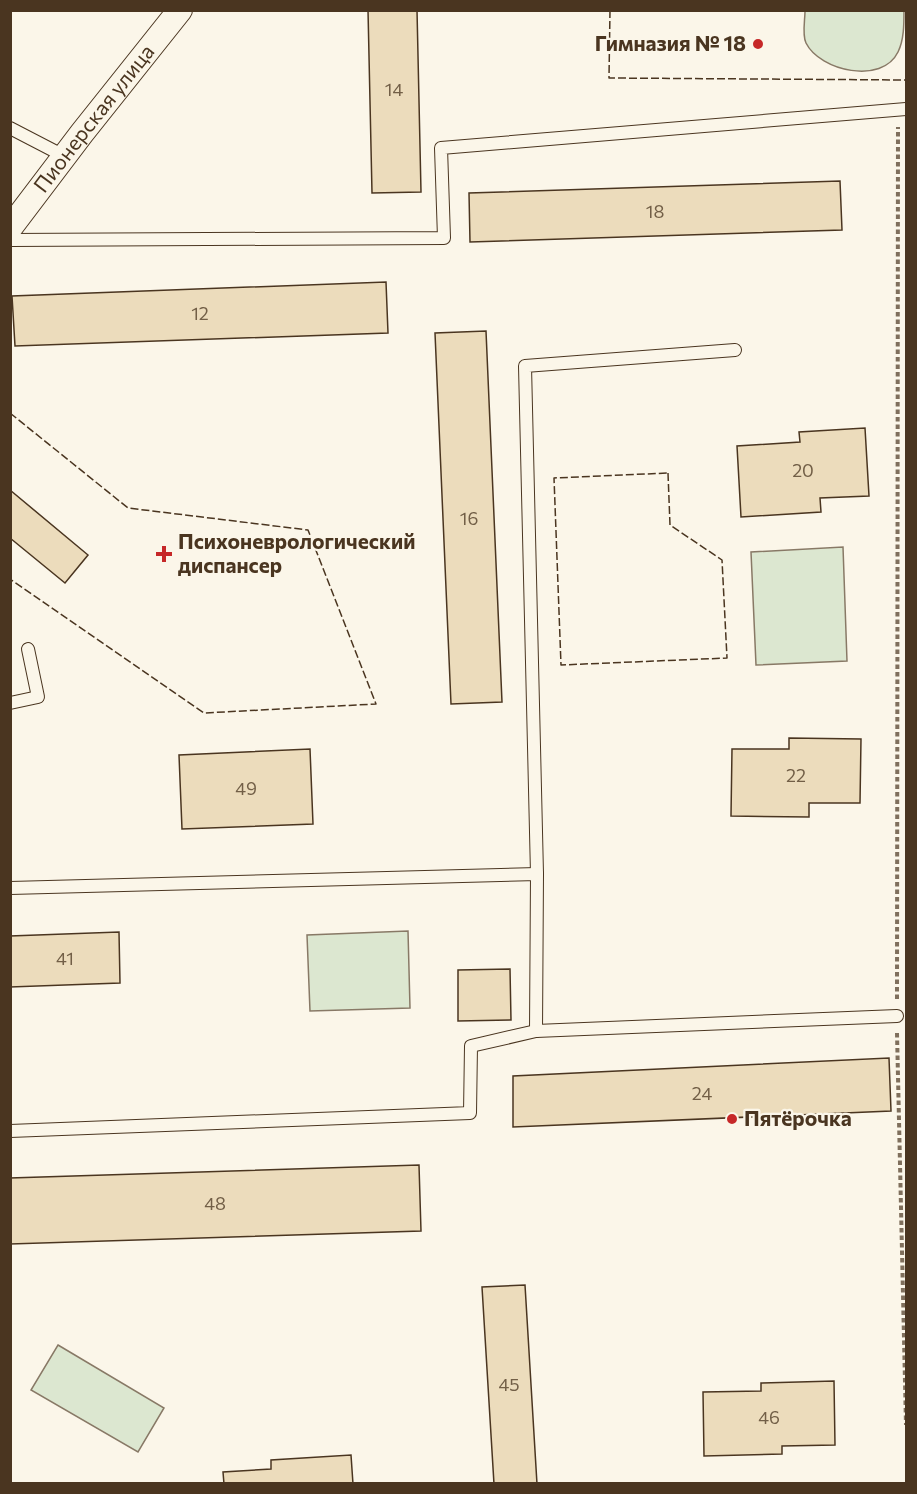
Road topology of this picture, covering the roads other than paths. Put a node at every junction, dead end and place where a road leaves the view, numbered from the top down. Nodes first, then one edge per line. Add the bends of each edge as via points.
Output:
1 (180, 10) edge
2 (902, 110) edge
3 (10, 128) edge
4 (64, 156) junction
5 (10, 228) edge
6 (10, 240) edge
7 (735, 350) dead end
8 (28, 649) dead end
9 (10, 703) edge
10 (537, 874) junction
11 (10, 888) edge
12 (897, 1016) road end
13 (536, 1031) junction
14 (10, 1131) edge

1 - 4 street, Пионерская улица
2 - 6 lane via 441,148 444,238
3 - 4 lane
4 - 5 street, Пионерская улица
7 - 10 lane via 525,366
8 - 9 lane via 38,698
10 - 11 lane
10 - 13 lane
12 - 13 lane
13 - 14 lane via 471,1046 470,1113

